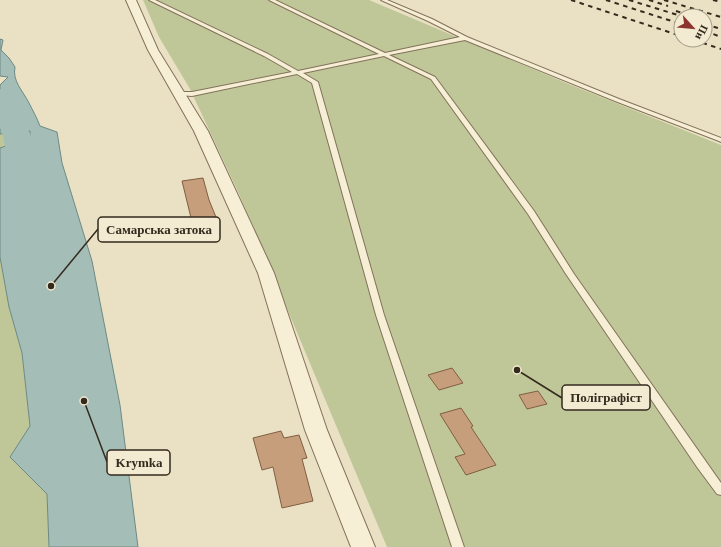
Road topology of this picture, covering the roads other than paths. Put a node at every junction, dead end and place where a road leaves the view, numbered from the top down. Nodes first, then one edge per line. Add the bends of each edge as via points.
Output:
1 (131, 0) edge
2 (151, 0) edge
3 (271, 0) edge
4 (383, 0) edge
5 (465, 38) junction
6 (387, 55) junction
7 (299, 73) junction
8 (179, 94) junction
9 (721, 140) edge
10 (721, 491) edge
11 (364, 547) edge
12 (458, 547) edge

1 - 8 street via 153,50
2 - 7 lane
3 - 6 lane
4 - 5 lane
5 - 6 lane
5 - 9 lane
6 - 7 lane
6 - 10 lane via 433,78 441,86
7 - 8 lane via 192,94
7 - 12 lane via 315,82 380,314
8 - 11 street via 201,131 266,273 316,430

